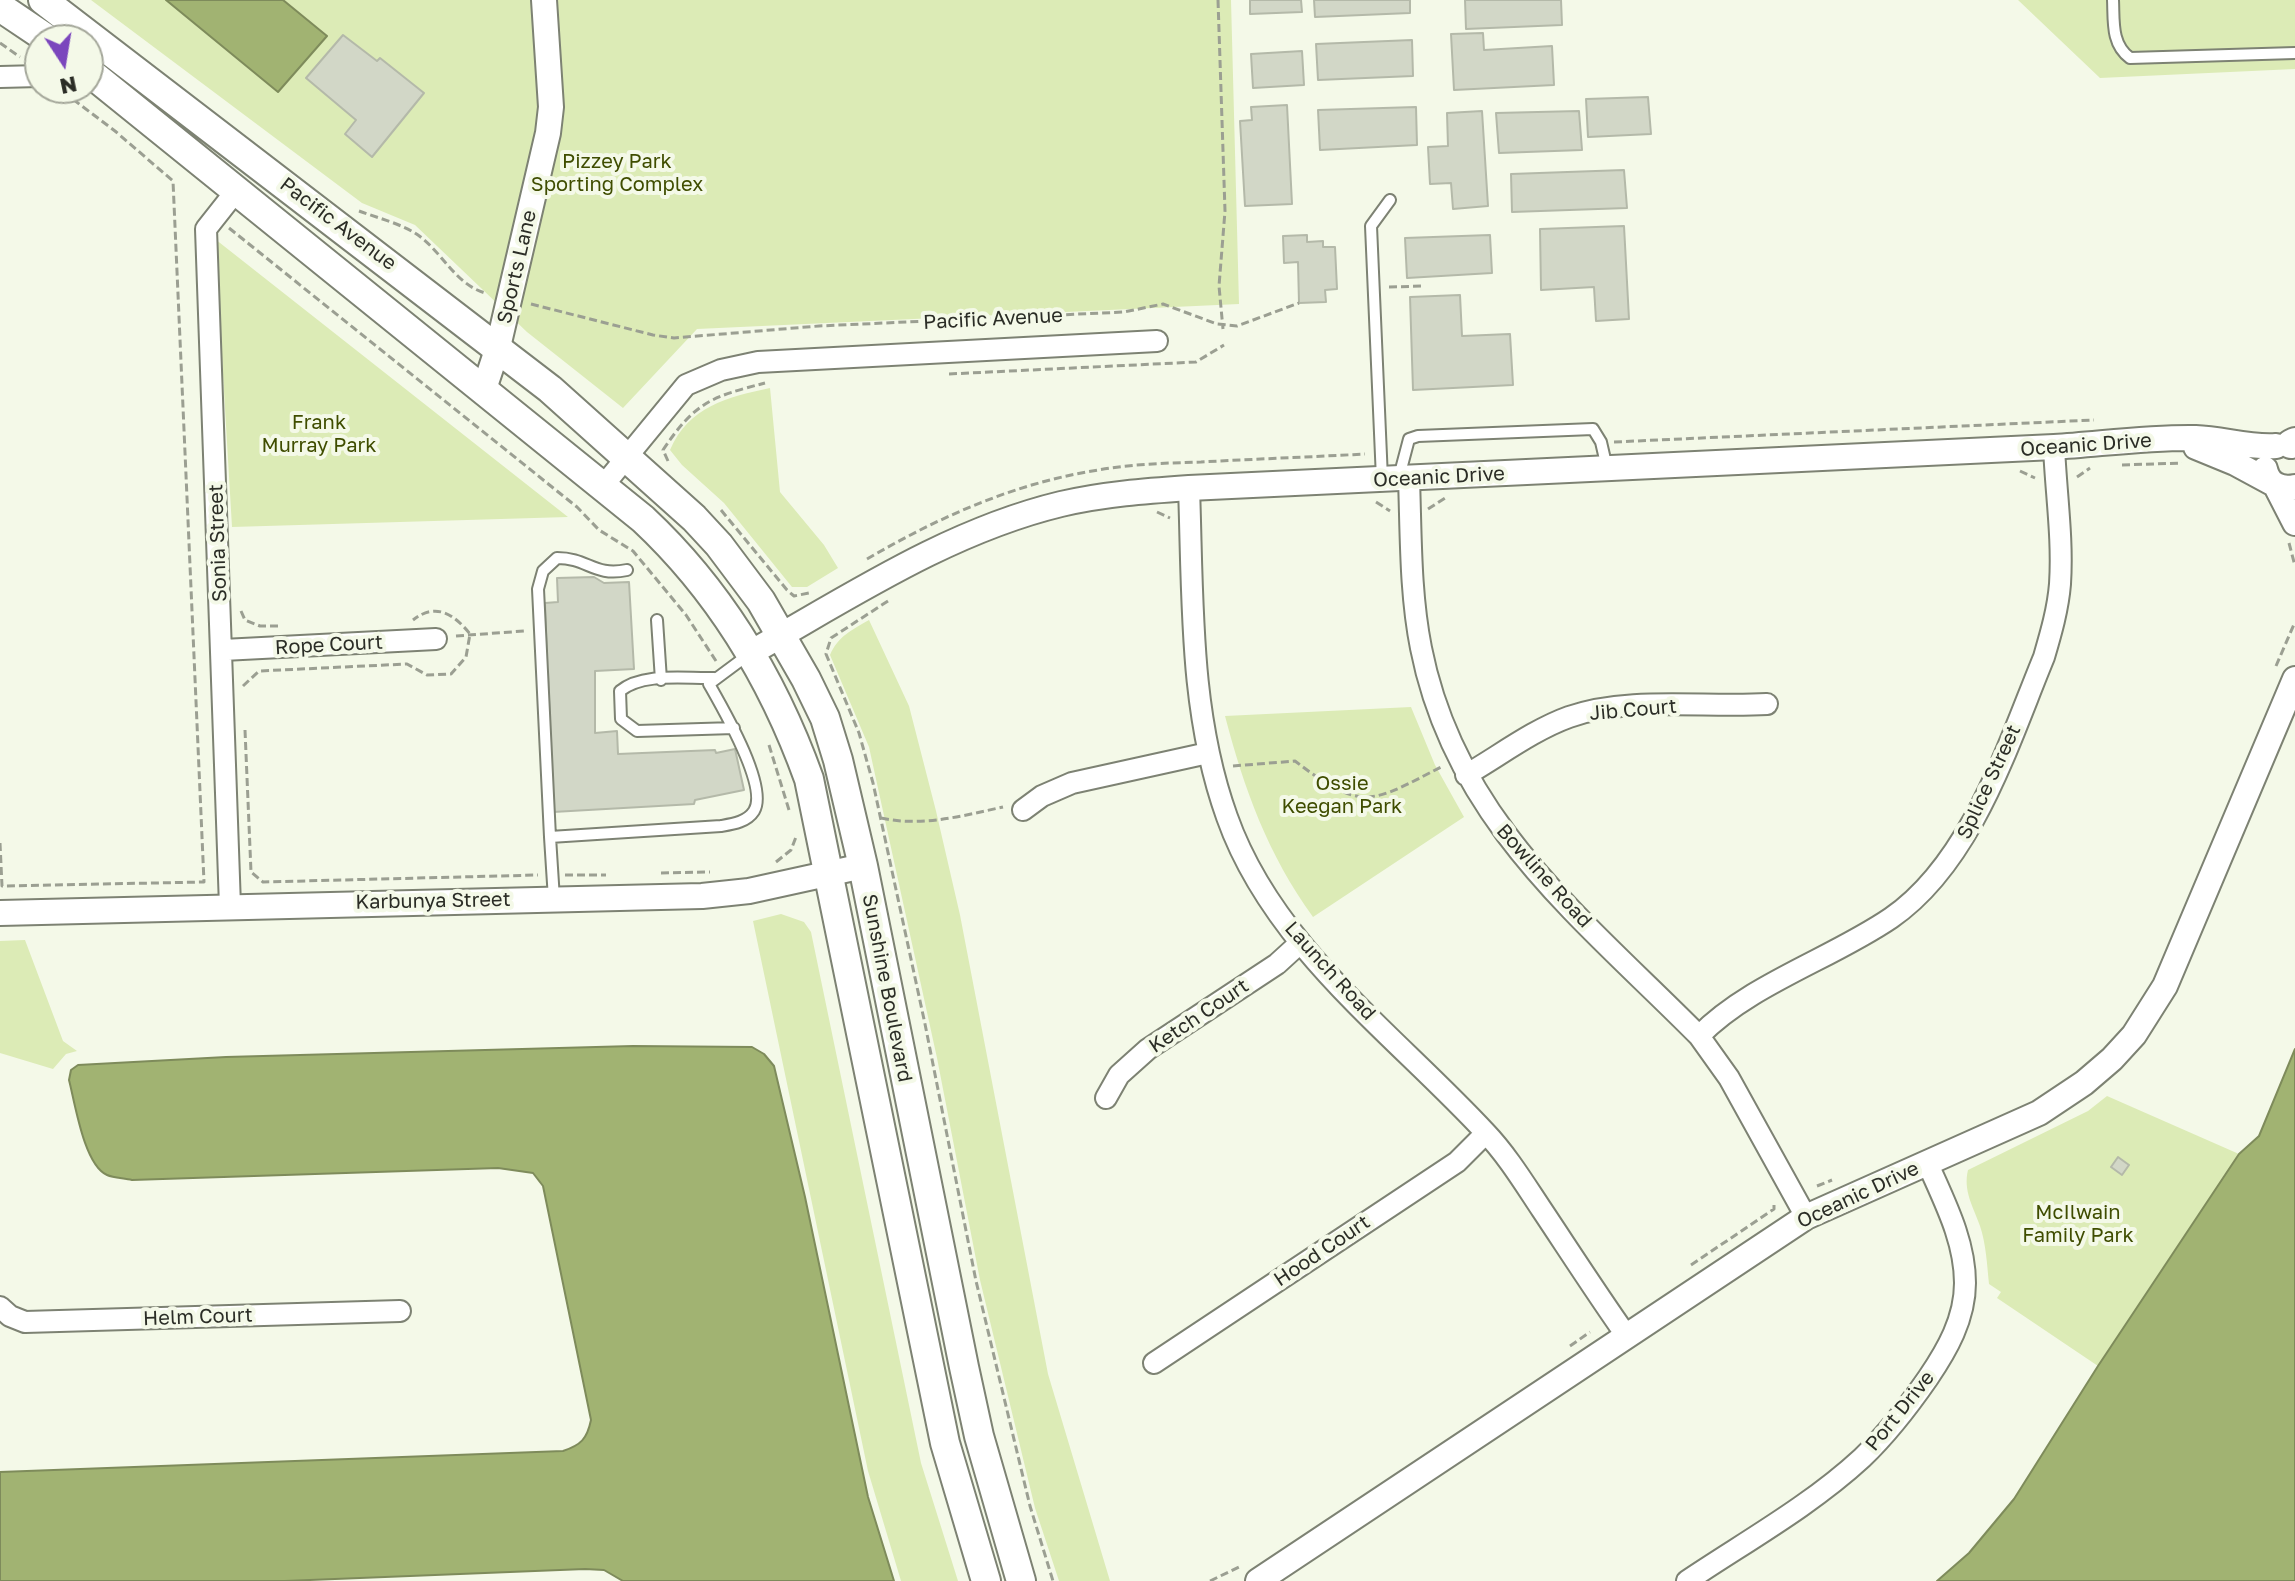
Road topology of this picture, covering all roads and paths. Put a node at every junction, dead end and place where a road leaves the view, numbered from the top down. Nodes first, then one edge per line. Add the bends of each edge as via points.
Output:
1 (43, 0) edge
2 (544, 0) edge
3 (1218, 0) edge
4 (2113, 0) edge
5 (0, 7) edge
6 (25, 24) edge
7 (0, 43) edge
8 (2295, 53) edge
9 (24, 62) edge
10 (24, 72) edge
11 (0, 77) edge
12 (104, 85) edge
13 (79, 104) edge
14 (236, 191) junction
15 (1390, 200) dead end
16 (357, 210) dead end
17 (229, 228) dead end
18 (1425, 286) dead end
19 (1374, 288) junction
20 (485, 293) dead end
21 (1299, 303) dead end
22 (523, 304) dead end
23 (1223, 327) junction
24 (1157, 341) dead end
25 (1224, 345) dead end
26 (498, 347) junction
27 (944, 374) dead end
28 (768, 382) dead end
29 (484, 389) junction
30 (2162, 440) junction
31 (2290, 443) edge
32 (2054, 447) junction
33 (663, 450) dead end
34 (627, 456) junction
35 (2188, 463) dead end
36 (2118, 465) dead end
37 (2096, 467) dead end
38 (1607, 468) junction
39 (2020, 471) dead end
40 (2035, 478) dead end
41 (2074, 479) dead end
42 (1390, 484) junction
43 (2281, 485) edge
44 (603, 486) junction
45 (1189, 488) junction
46 (1448, 497) dead end
47 (1428, 509) dead end
48 (1155, 512) dead end
49 (1170, 518) dead end
50 (1393, 518) dead end
51 (2291, 530) edge
52 (2295, 566) edge
53 (627, 570) dead end
54 (899, 594) dead end
55 (239, 608) dead end
56 (657, 620) dead end
57 (410, 622) dead end
58 (2295, 622) edge
59 (287, 625) dead end
60 (540, 630) junction
61 (470, 634) junction
62 (782, 635) junction
63 (436, 639) joint
64 (223, 650) junction
65 (752, 652) junction
66 (716, 661) dead end
67 (2286, 672) edge
68 (661, 680) junction
69 (712, 681) junction
70 (243, 696) dead end
71 (1767, 704) dead end
72 (245, 723) dead end
73 (734, 728) junction
74 (765, 735) dead end
75 (1210, 761) junction
76 (1443, 766) dead end
77 (1466, 775) junction
78 (1023, 810) joint
79 (881, 818) junction
80 (792, 822) dead end
81 (550, 837) junction
82 (796, 837) dead end
83 (0, 843) edge
84 (767, 863) dead end
85 (863, 866) junction
86 (717, 871) dead end
87 (659, 874) dead end
88 (615, 875) dead end
89 (830, 875) junction
90 (553, 887) junction
91 (230, 906) junction
92 (0, 913) edge
93 (1300, 943) junction
94 (1699, 1036) junction
95 (1106, 1098) dead end
96 (1486, 1133) junction
97 (1927, 1162) junction
98 (1843, 1175) dead end
99 (1817, 1186) dead end
100 (1774, 1199) dead end
101 (1806, 1217) junction
102 (1690, 1266) dead end
103 (0, 1307) edge
104 (400, 1311) dead end
105 (1626, 1335) junction
106 (1154, 1363) dead end
107 (986, 1581) edge
108 (1021, 1581) edge
109 (1053, 1581) edge
110 (1258, 1581) edge
111 (1687, 1581) edge

1 - 26 main road, Pacific Avenue
2 - 26 street, Sports Lane via 548,133
3 - 23 path
4 - 8 lane via 2115,37 2130,58
5 - 6 main road
7 - 9 path
10 - 11 street
12 - 14 main road, Pacific Avenue
13 - 83 path via 173,181 204,882 2,886
14 - 29 main road, Pacific Avenue
14 - 64 street, Sonia Street via 206,229
15 - 19 lane via 1371,226
16 - 20 path, Pacific Avenue via 416,234 470,289
17 - 66 path via 599,530 633,551
18 - 19 path
19 - 42 lane
21 - 23 path
22 - 23 path, Pacific Avenue via 674,338 1124,312 1163,304
24 - 34 street, Pacific Avenue via 739,366 686,385
25 - 27 path via 1196,362
26 - 29 street, Sports Lane
26 - 34 main road, Pacific Avenue
28 - 33 path via 703,403
29 - 44 main road, Pacific Avenue
30 - 31 street, Oceanic Drive via 2197,438 2243,446
30 - 32 street, Oceanic Drive
30 - 43 street, Oceanic Drive via 2216,455
31 - 43 street via 2265,460 2265,473
32 - 38 street, Oceanic Drive
32 - 94 street, Splice Street via 2060,586 2051,632 1965,835 1939,872 1893,916 1733,1007
34 - 44 street, Pacific Avenue
34 - 62 main road, Sunshine Boulevard via 719,545
35 - 36 path
37 - 41 path
38 - 42 street, Oceanic Drive
38 - 42 lane via 1593,429 1418,436 1409,439
39 - 40 path
42 - 45 street, Oceanic Drive
42 - 50 path via 1388,508
42 - 77 street, Bowline Road via 1413,573 1421,647 1438,711
43 - 51 street
44 - 65 main road, Sunshine Boulevard via 687,564
45 - 62 street, Oceanic Drive via 1061,504 982,529 911,561
45 - 75 street, Launch Road via 1197,674
46 - 47 path
48 - 49 path
51 - 52 path
53 - 60 lane via 609,573 575,558 557,558 543,571 538,589
54 - 79 path via 831,638 826,654 859,733
55 - 59 path via 245,620 260,626
56 - 68 lane
57 - 61 path via 437,611 456,617
58 - 67 path
60 - 61 path
60 - 81 lane
61 - 63 path
61 - 70 path via 466,657 451,674 427,675 407,664 259,671 243,684
62 - 65 street, Oceanic Drive
62 - 85 main road, Sunshine Boulevard via 825,718
63 - 64 street, Rope Court
64 - 91 street, Sonia Street
65 - 69 lane
65 - 89 main road, Sunshine Boulevard via 804,766
67 - 97 street, Oceanic Drive via 2176,961 2134,1035 2061,1100
68 - 69 lane
68 - 73 lane via 641,681 620,691 621,719 629,727
69 - 73 lane
71 - 77 street, Jib Court via 1592,711 1548,727
72 - 90 path via 251,872 263,882
73 - 81 lane via 758,803 747,819 721,826
74 - 80 path
75 - 76 path via 1295,761 1345,794 1376,799
75 - 78 street via 1064,786
75 - 93 street, Launch Road via 1244,855
77 - 94 street, Bowline Road via 1531,866
78 - 79 path via 1003,807 943,820
79 - 109 path via 976,1281
81 - 90 lane
82 - 84 path via 779,861
85 - 89 street, Karbunya Street
85 - 108 main road, Sunshine Boulevard via 979,1436
86 - 87 path
88 - 90 path
89 - 90 street, Karbunya Street via 702,896
89 - 107 main road, Sunshine Boulevard via 945,1443
90 - 91 street, Karbunya Street
91 - 92 street, Karbunya Street
93 - 95 street, Ketch Court via 1131,1062
93 - 96 street, Launch Road
94 - 101 street, Bowline Road via 1729,1078
96 - 105 street, Launch Road
96 - 106 street, Hood Court via 1457,1162
97 - 101 street, Oceanic Drive
97 - 111 street, Port Drive via 1957,1231 1964,1268 1960,1315 1941,1358 1900,1417 1862,1458
98 - 99 path
100 - 102 path via 1774,1209
101 - 105 street, Oceanic Drive
103 - 104 street, Helm Court via 25,1322
105 - 110 street, Oceanic Drive

